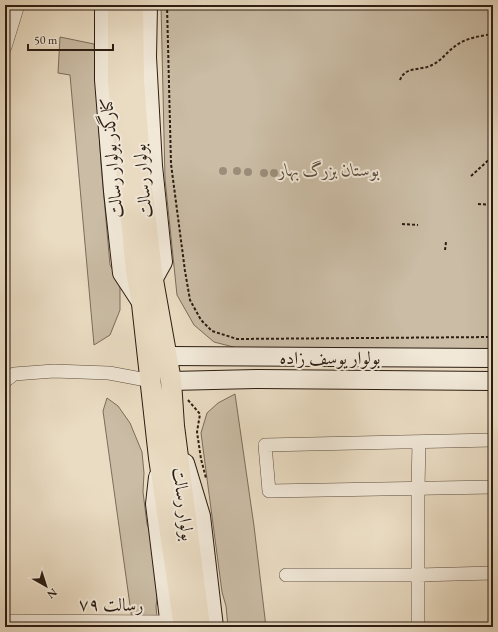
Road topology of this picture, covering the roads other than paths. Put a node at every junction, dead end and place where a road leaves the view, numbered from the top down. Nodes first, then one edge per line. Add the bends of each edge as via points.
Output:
1 (18, 5) edge
2 (104, 5) edge
3 (110, 5) edge
4 (118, 5) edge
5 (133, 5) edge
6 (148, 5) edge
7 (103, 29) junction
8 (5, 47) edge
9 (153, 280) junction
10 (142, 304) junction
11 (148, 356) junction
12 (168, 356) junction
13 (493, 358) edge
14 (5, 381) edge
15 (171, 381) junction
16 (493, 381) edge
17 (152, 382) junction
18 (174, 426) junction
19 (493, 440) edge
20 (419, 442) junction
21 (493, 486) edge
22 (418, 488) junction
23 (493, 573) edge
24 (286, 575) dead end
25 (418, 575) junction
26 (5, 621) edge
27 (174, 625) edge
28 (200, 627) edge
29 (214, 627) edge
30 (418, 627) edge

1 - 8 street
2 - 7 street, کنارگذر بولوار رسالت
3 - 7 main road
4 - 10 main road, بولوار رسالت via 118,81 136,271
5 - 9 main road, بولوار رسالت via 134,81 142,188
6 - 9 street via 147,57 152,166 163,262
7 - 10 street, کنارگذر بولوار رسالت via 113,191 122,273
9 - 12 main road, بولوار رسالت
10 - 11 main road, بولوار رسالت
11 - 12 main road
11 - 17 main road, بولوار رسالت
12 - 13 street, بولوار یوسف زاده
12 - 15 main road, بولوار رسالت
14 - 17 street via 14,374 54,371 109,373
15 - 16 street, بولوار یوسف زاده
15 - 17 main road
15 - 18 main road, بولوار رسالت
17 - 27 main road, بولوار رسالت via 165,491
18 - 28 main road, بولوار رسالت
18 - 29 street via 201,516
19 - 20 street
20 - 22 street
20 - 22 street via 265,446 269,491
21 - 22 street
22 - 25 street
23 - 25 street
24 - 25 street
25 - 30 street
26 - 27 street, رسالت ۷۹

